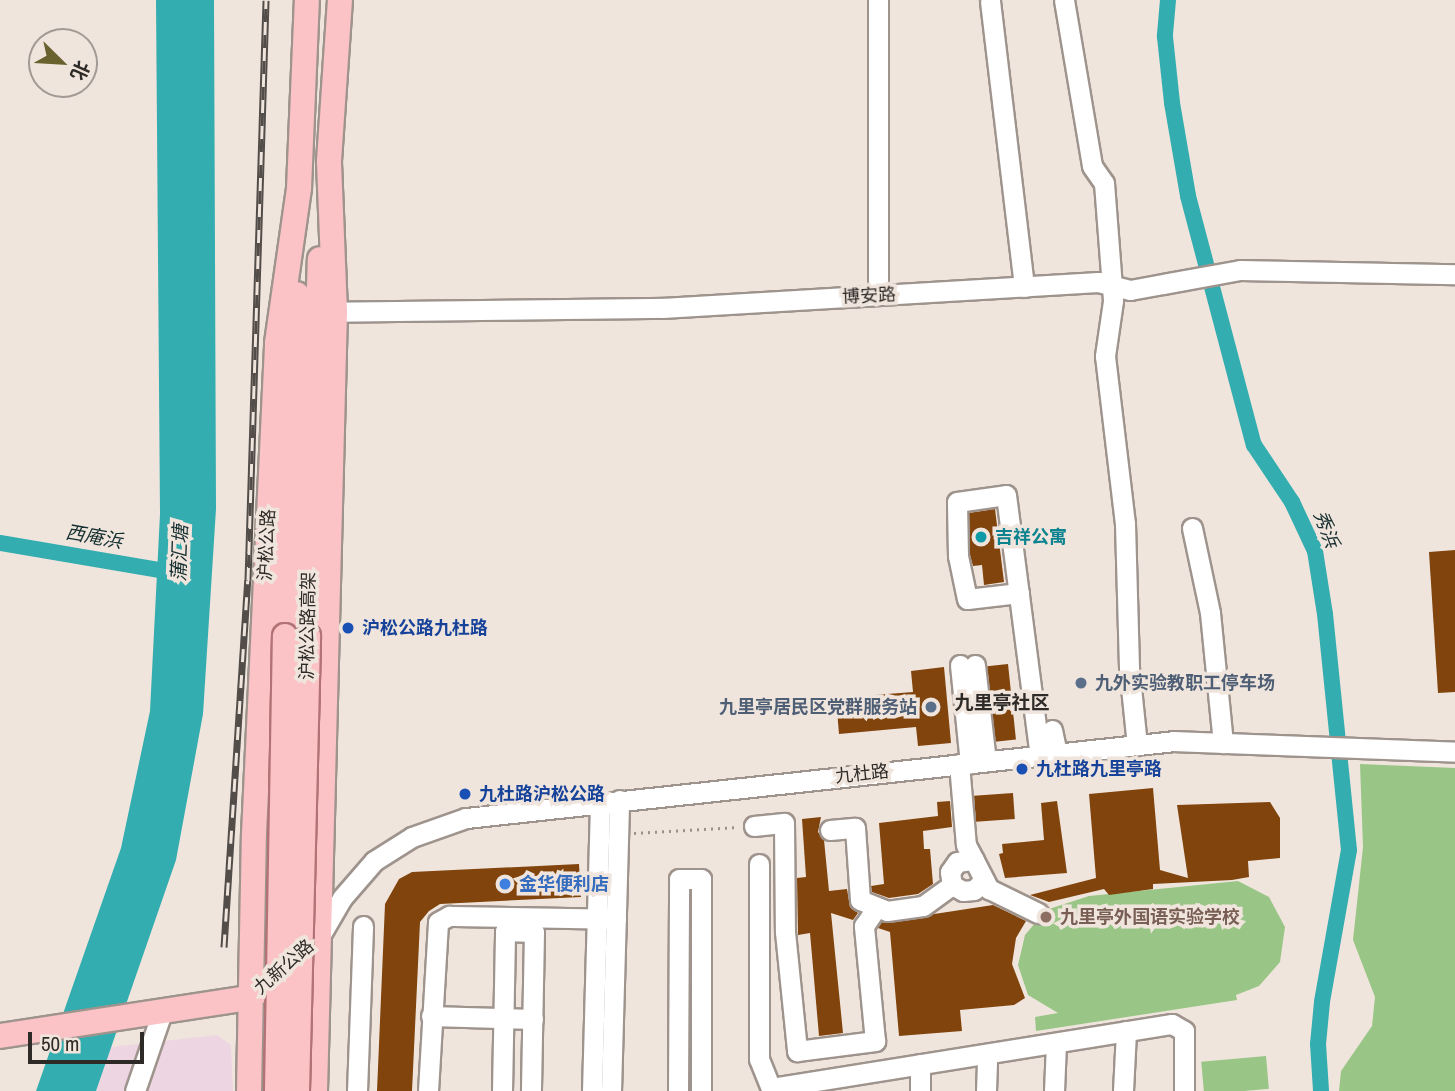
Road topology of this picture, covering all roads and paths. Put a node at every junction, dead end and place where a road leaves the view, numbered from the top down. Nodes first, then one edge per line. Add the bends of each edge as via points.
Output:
1 (307, 0) edge
2 (340, 0) edge
3 (878, 0) edge
4 (1064, 0) edge
5 (990, 1) edge
6 (1455, 274) edge
7 (1112, 285) junction
8 (1024, 287) junction
9 (878, 295) junction
10 (307, 313) junction
11 (1192, 528) dead end
12 (1019, 593) junction
13 (296, 636) junction
14 (968, 665) dead end
15 (1052, 730) dead end
16 (1223, 743) junction
17 (1137, 746) junction
18 (1455, 752) edge
19 (1048, 755) junction
20 (967, 763) junction
21 (609, 801) junction
22 (754, 826) joint
23 (830, 830) dead end
24 (618, 834) junction
25 (966, 861) junction
26 (759, 864) dead end
27 (984, 880) junction
28 (952, 885) junction
29 (877, 906) junction
30 (1038, 913) dead end
31 (606, 919) junction
32 (363, 926) dead end
33 (319, 937) junction
34 (249, 998) junction
35 (162, 1012) junction
36 (431, 1016) junction
37 (503, 1018) junction
38 (533, 1019) junction
39 (1126, 1031) junction
40 (0, 1036) edge
41 (1056, 1042) junction
42 (986, 1054) junction
43 (920, 1064) junction
44 (842, 1084) edge
45 (772, 1089) edge
46 (135, 1091) edge
47 (249, 1091) edge
48 (276, 1091) edge
49 (297, 1091) edge
50 (315, 1091) edge
51 (357, 1091) edge
52 (428, 1091) edge
53 (502, 1091) edge
54 (531, 1091) edge
55 (592, 1091) edge
56 (611, 1091) edge
57 (678, 1091) edge
58 (701, 1091) edge
59 (919, 1091) edge
60 (986, 1091) edge
61 (1054, 1091) edge
62 (1123, 1091) edge
63 (1184, 1091) edge

1 - 10 main road, 沪松公路 via 299,188
2 - 10 main road, 沪松公路 via 329,161
3 - 9 street
4 - 7 street via 1092,166 1104,183
5 - 8 street
6 - 7 street, 博安路 via 1240,270 1130,289
7 - 8 street, 博安路
7 - 17 street via 1105,356 1125,524 1129,668
8 - 9 street, 博安路
9 - 10 street, 博安路 via 662,309
10 - 13 main road, 沪松公路高架
10 - 33 main road, 沪松公路
10 - 34 main road, 沪松公路
11 - 16 street via 1210,613
12 - 12 street via 1006,495 957,502 958,556 967,599
12 - 19 street
13 - 48 main road, 沪松公路高架, bridge
13 - 49 main road, 沪松公路高架, bridge
14 - 20 street
15 - 19 street
16 - 17 street, 九杜路
16 - 18 street, 九杜路
17 - 19 street, 九杜路
19 - 20 street, 九杜路
20 - 21 street, 九杜路
20 - 25 street
21 - 24 street
21 - 31 street
21 - 33 street, 九杜路 via 466,818 412,837 374,861 342,898
22 - 24 path
22 - 29 street via 783,823 785,932 797,1051 875,1041 864,926
23 - 29 street via 855,828 860,900
24 - 31 street
25 - 27 street
25 - 28 street via 950,872
26 - 45 street via 759,1059
27 - 28 street via 974,890
27 - 30 street via 989,888
28 - 29 street via 923,906 887,911
31 - 36 street via 449,916 438,922
31 - 55 street
31 - 56 street
32 - 51 street
33 - 34 main road, 九新公路 via 285,972
33 - 50 main road, 沪松公路
34 - 35 main road, 九新公路
34 - 47 main road, 沪松公路
35 - 40 main road, 九新公路
35 - 46 street
36 - 37 street
36 - 52 street
37 - 38 street
37 - 38 street via 505,931 534,932
37 - 53 street
38 - 54 street
39 - 41 street
39 - 62 street
39 - 63 street via 1180,1025 1184,1031
41 - 42 street
41 - 61 street
42 - 43 street
42 - 60 street
43 - 44 street
43 - 59 street
44 - 45 street
57 - 58 street via 679,879 701,879

